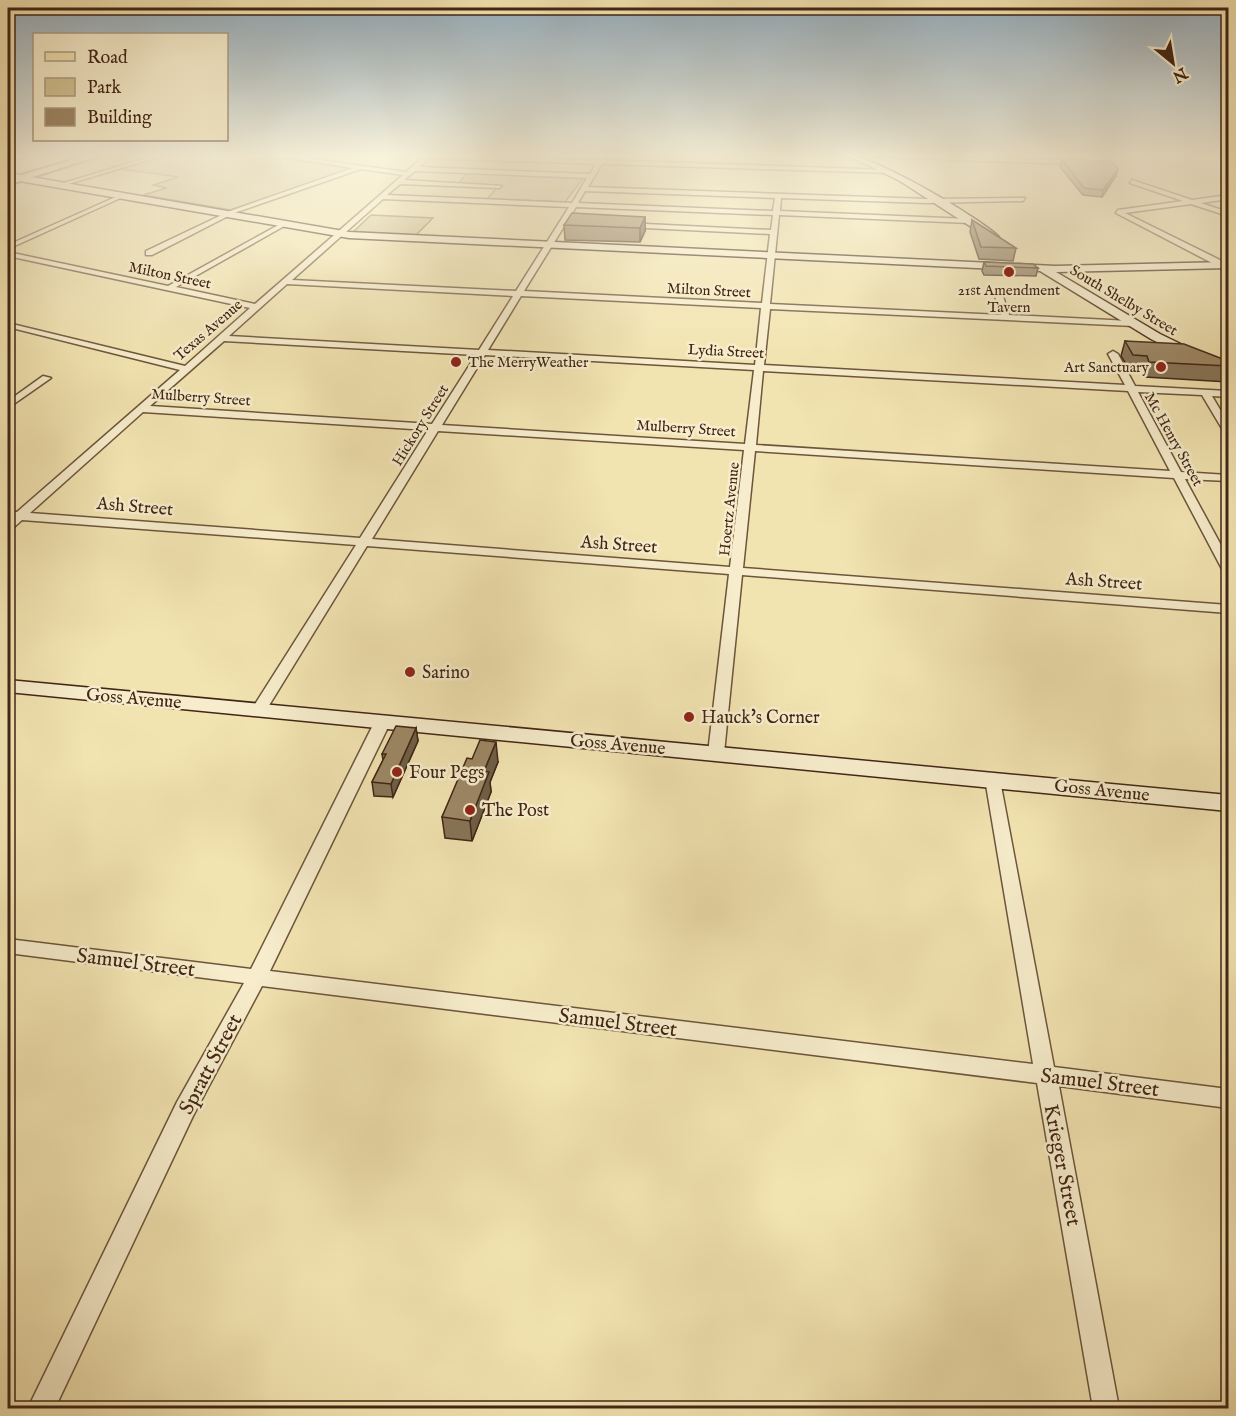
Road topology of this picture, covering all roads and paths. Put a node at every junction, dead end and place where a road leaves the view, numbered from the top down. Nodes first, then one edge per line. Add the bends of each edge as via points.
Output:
1 (64, 222) edge
2 (212, 222) edge
3 (273, 222) edge
4 (353, 222) edge
5 (568, 222) edge
6 (776, 222) edge
7 (971, 222) edge
8 (1138, 222) edge
9 (284, 224) junction
10 (620, 225) edge
11 (775, 232) junction
12 (340, 234) junction
13 (1002, 242) edge
14 (549, 244) junction
15 (8, 247) edge
16 (149, 253) dead end
17 (8, 254) edge
18 (772, 254) junction
19 (1026, 258) dead end
20 (1226, 267) edge
21 (1042, 268) junction
22 (286, 282) junction
23 (169, 288) junction
24 (997, 290) dead end
25 (519, 294) junction
26 (766, 306) junction
27 (257, 307) junction
28 (1006, 318) junction
29 (1130, 324) junction
30 (8, 325) edge
31 (222, 338) junction
32 (482, 352) junction
33 (1113, 354) dead end
34 (759, 368) junction
35 (187, 369) junction
36 (1228, 371) edge
37 (46, 378) dead end
38 (1130, 389) junction
39 (1205, 393) junction
40 (1228, 394) edge
41 (8, 405) edge
42 (141, 409) junction
43 (436, 427) junction
44 (1228, 430) edge
45 (751, 448) junction
46 (1178, 475) junction
47 (1228, 478) edge
48 (13, 515) edge
49 (8, 526) edge
50 (364, 542) junction
51 (1228, 569) edge
52 (737, 571) junction
53 (1228, 609) edge
54 (8, 686) edge
55 (260, 709) junction
56 (383, 721) junction
57 (716, 753) junction
58 (993, 780) junction
59 (1228, 803) edge
60 (8, 946) edge
61 (256, 977) junction
62 (1045, 1076) junction
63 (1228, 1098) edge
64 (41, 1408) edge
65 (1106, 1408) edge

1 - 15 street
2 - 16 street
3 - 9 street
4 - 12 street, Texas Avenue
5 - 14 street, Hickory Street
6 - 11 street, Hoertz Avenue
7 - 13 street
8 - 20 street
9 - 12 street
9 - 23 street
10 - 11 street
11 - 18 street, Hoertz Avenue
12 - 14 street
12 - 22 street, Texas Avenue
14 - 18 street
14 - 25 street, Hickory Street
17 - 23 street, Milton Street
18 - 21 street
18 - 26 street, Hoertz Avenue
19 - 21 street, South Shelby Street
20 - 21 street
21 - 29 street, South Shelby Street
22 - 25 street, Milton Street
22 - 27 street, Texas Avenue
23 - 27 street, Milton Street
24 - 28 street
25 - 26 street, Milton Street
25 - 32 street, Hickory Street
26 - 28 street, Milton Street
26 - 34 street, Hoertz Avenue
27 - 31 street, Texas Avenue
28 - 29 street, Milton Street
29 - 36 street, South Shelby Street via 1187,355
30 - 35 street
31 - 32 street, Lydia Street
31 - 35 street, Texas Avenue
32 - 34 street, Lydia Street
32 - 43 street, Hickory Street
33 - 38 street, Mc Henry Street
34 - 38 street, Lydia Street
34 - 45 street, Hoertz Avenue
35 - 42 street, Texas Avenue
37 - 41 street
38 - 39 street, Lydia Street
38 - 46 street, Mc Henry Street
39 - 40 street, Lydia Street
39 - 44 street
42 - 43 street, Mulberry Street
42 - 48 street, Texas Avenue
43 - 45 street, Mulberry Street
43 - 50 street, Hickory Street
45 - 46 street, Mulberry Street
45 - 52 street, Hoertz Avenue
46 - 47 street, Mulberry Street
46 - 51 street, Mc Henry Street
48 - 49 street, Texas Avenue
48 - 50 street, Ash Street
50 - 52 street, Ash Street
50 - 55 street, Hickory Street
52 - 53 street, Ash Street
52 - 57 street, Hoertz Avenue
54 - 55 street, Goss Avenue
55 - 56 street, Goss Avenue
56 - 57 street, Goss Avenue
56 - 61 street, Spratt Street
57 - 58 street, Goss Avenue
58 - 59 street, Goss Avenue
58 - 62 street, Krieger Street
60 - 61 street, Samuel Street
61 - 62 street, Samuel Street
61 - 64 street, Spratt Street via 185,1109
62 - 63 street, Samuel Street
62 - 65 street, Krieger Street via 1053,1102

